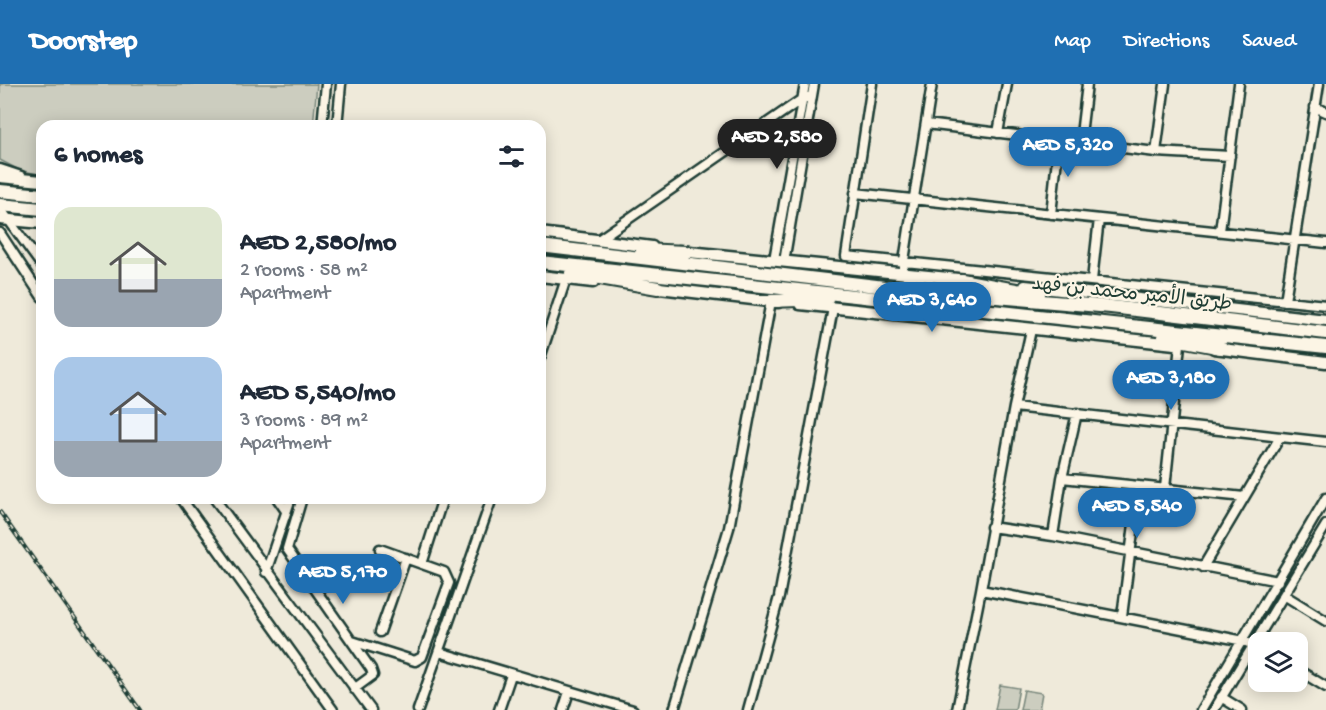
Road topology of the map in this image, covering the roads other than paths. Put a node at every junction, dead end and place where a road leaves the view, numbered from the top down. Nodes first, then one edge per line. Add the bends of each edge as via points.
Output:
1 (326, 84) edge
2 (340, 84) edge
3 (805, 84) edge
4 (814, 84) edge
5 (872, 84) edge
6 (932, 84) edge
7 (1007, 84) edge
8 (1088, 84) edge
9 (1165, 84) edge
10 (1239, 84) edge
11 (1319, 84) edge
12 (812, 95) junction
13 (802, 99) junction
14 (1315, 107) junction
15 (1326, 112) edge
16 (323, 120) edge
17 (337, 120) edge
18 (926, 124) junction
19 (998, 133) junction
20 (1059, 140) junction
21 (1080, 143) junction
22 (1156, 152) junction
23 (1230, 156) junction
24 (0, 169) edge
25 (0, 177) edge
26 (36, 180) edge
27 (36, 181) edge
28 (0, 191) edge
29 (855, 193) junction
30 (36, 194) edge
31 (916, 198) junction
32 (0, 206) edge
33 (36, 209) edge
34 (1051, 214) junction
35 (5, 219) edge
36 (1099, 219) junction
37 (36, 223) edge
38 (1220, 231) junction
39 (0, 232) edge
40 (546, 234) edge
41 (598, 240) junction
42 (1293, 241) junction
43 (1326, 243) edge
44 (546, 245) edge
45 (546, 246) edge
46 (686, 252) junction
47 (36, 258) edge
48 (779, 261) junction
49 (546, 263) edge
50 (546, 268) edge
51 (903, 268) junction
52 (546, 277) edge
53 (566, 279) junction
54 (962, 280) junction
55 (1092, 280) junction
56 (36, 288) edge
57 (658, 288) junction
58 (771, 301) junction
59 (1285, 301) junction
60 (892, 302) junction
61 (1326, 305) edge
62 (1111, 307) junction
63 (833, 308) junction
64 (1041, 317) junction
65 (1326, 320) edge
66 (1031, 330) junction
67 (1326, 333) edge
68 (546, 340) edge
69 (1180, 345) junction
70 (1326, 346) edge
71 (1222, 348) junction
72 (1326, 362) edge
73 (1014, 407) junction
74 (1077, 413) junction
75 (1170, 424) junction
76 (1281, 437) junction
77 (1326, 442) edge
78 (1062, 478) junction
79 (1139, 486) junction
80 (1165, 488) junction
81 (1244, 497) junction
82 (1326, 498) edge
83 (185, 504) edge
84 (218, 504) edge
85 (282, 504) edge
86 (289, 504) edge
87 (300, 504) edge
88 (441, 504) edge
89 (490, 504) edge
90 (286, 511) junction
91 (1326, 525) edge
92 (992, 527) junction
93 (1053, 536) junction
94 (380, 549) dead end
95 (1131, 551) junction
96 (406, 558) junction
97 (422, 564) junction
98 (1203, 567) junction
99 (266, 572) junction
100 (1278, 582) junction
101 (981, 590) junction
102 (1284, 594) junction
103 (1122, 616) junction
104 (1326, 621) edge
105 (380, 632) dead end
106 (1264, 632) edge
107 (352, 641) junction
108 (1244, 641) junction
109 (1248, 643) edge
110 (439, 652) junction
111 (1248, 658) edge
112 (511, 675) junction
113 (1308, 676) edge
114 (1326, 687) edge
115 (354, 689) junction
116 (569, 692) junction
117 (1221, 697) junction
118 (615, 708) edge
119 (333, 710) edge
120 (371, 710) edge
121 (418, 710) edge
122 (499, 710) edge
123 (563, 710) edge
124 (633, 710) edge
125 (674, 710) edge
126 (748, 710) edge
127 (957, 710) edge
128 (1201, 710) edge
129 (1214, 710) edge
130 (1242, 710) edge

1 - 16 street
2 - 17 street
3 - 13 street
4 - 12 street
5 - 29 street
6 - 18 street
7 - 19 street
8 - 21 street
9 - 22 street
10 - 23 street
11 - 14 street
12 - 13 street
12 - 48 street
13 - 41 street
13 - 48 street
14 - 15 street
14 - 42 street
18 - 19 street
18 - 31 street
19 - 20 street
20 - 21 street
20 - 34 street
21 - 22 street
22 - 23 street
23 - 38 street
24 - 26 street
25 - 27 main road
28 - 30 highway
29 - 31 street
29 - 51 street via 846,256
31 - 34 street
31 - 51 street
32 - 33 highway
32 - 35 street
34 - 36 street
35 - 37 main road
35 - 47 street
36 - 38 street
36 - 55 street
38 - 42 street
39 - 56 street
40 - 41 main road
41 - 46 main road
42 - 43 street
42 - 59 street
44 - 46 highway
45 - 62 highway, طريق الأمير محمد بن فهد via 893,288
46 - 48 main road
48 - 51 main road
49 - 60 highway, طريق الأمير محمد بن فهد
50 - 57 highway
51 - 54 main road
51 - 55 street
52 - 53 main road
53 - 57 main road
53 - 68 street
54 - 62 highway
54 - 65 main road
55 - 59 street
57 - 58 main road
58 - 60 highway
58 - 63 main road
58 - 125 street via 729,528
59 - 61 street
60 - 64 highway, طريق الأمير محمد بن فهد
62 - 67 highway, طريق الأمير محمد بن فهد
63 - 66 main road
63 - 126 street via 779,597
64 - 70 highway, طريق الأمير محمد بن فهد
64 - 71 highway
66 - 69 main road
66 - 73 street
69 - 71 main road
69 - 75 street
71 - 72 main road
73 - 74 street
73 - 92 street
74 - 75 street
74 - 78 street
75 - 76 street
75 - 80 street
76 - 77 street
76 - 81 street
78 - 79 street
78 - 93 street
79 - 80 street
79 - 95 street
80 - 81 street
81 - 98 street
82 - 100 street
83 - 119 street
84 - 99 street
85 - 90 street
86 - 90 street
87 - 107 street via 287,549
88 - 97 street
89 - 110 street
90 - 99 street
91 - 102 street
92 - 93 street
92 - 101 street
93 - 95 street
94 - 96 street
95 - 98 street
95 - 103 street
96 - 97 street
96 - 105 street
97 - 107 street via 444,572 449,583 422,657 415,661
98 - 100 street
99 - 115 street
100 - 108 street
101 - 103 street
101 - 127 street
102 - 104 street
102 - 106 street
103 - 108 street
107 - 115 street via 373,675
108 - 109 street
108 - 128 street
110 - 112 street
110 - 121 street
111 - 117 street
112 - 116 street
112 - 122 street
113 - 114 street
115 - 120 street
116 - 118 street
116 - 123 street
117 - 129 street
117 - 130 street
118 - 124 street

